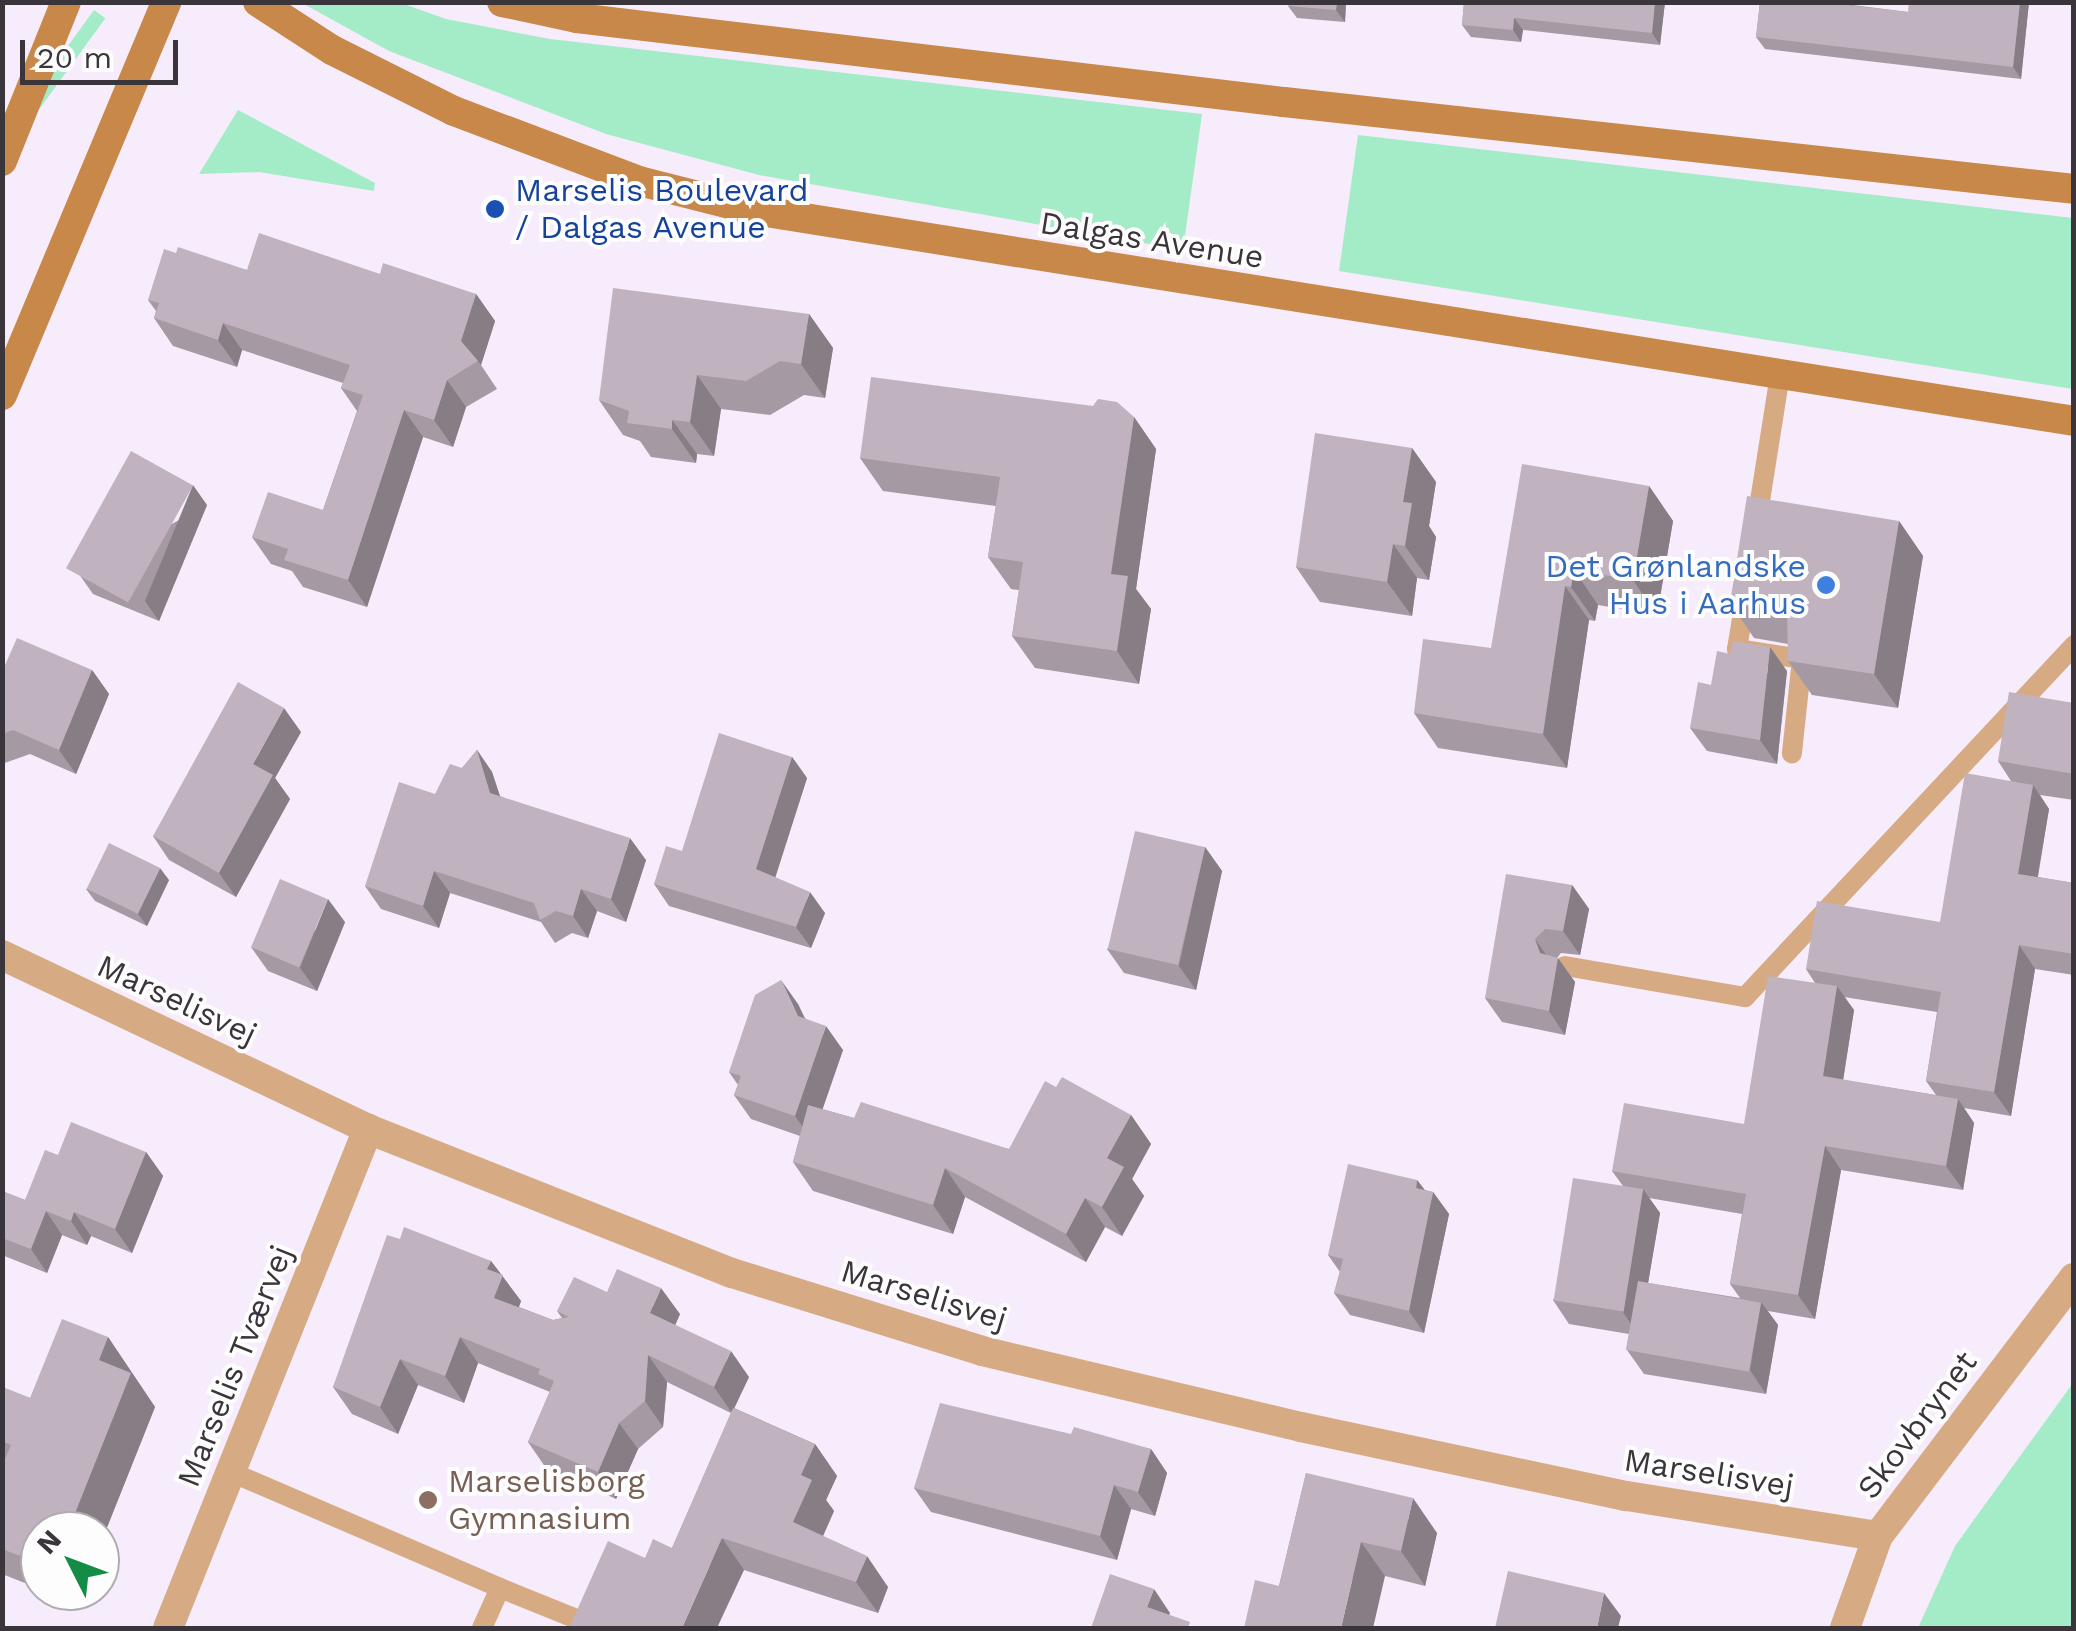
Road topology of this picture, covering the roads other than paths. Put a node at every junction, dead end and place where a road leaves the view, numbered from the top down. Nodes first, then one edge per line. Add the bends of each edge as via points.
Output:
1 (66, 2) edge
2 (166, 2) edge
3 (258, 2) edge
4 (502, 2) edge
5 (2, 161) edge
6 (2074, 189) edge
7 (1780, 375) junction
8 (2, 395) edge
9 (2074, 421) edge
10 (2074, 645) edge
11 (1792, 753) dead end
12 (2, 955) edge
13 (1565, 966) dead end
14 (368, 1129) junction
15 (2074, 1278) edge
16 (230, 1472) junction
17 (1878, 1536) junction
18 (500, 1588) junction
19 (168, 1628) edge
20 (482, 1628) edge
21 (586, 1628) edge
22 (1846, 1628) edge

1 - 5 street
2 - 8 street
3 - 7 street, Dalgas Avenue via 332,50 454,111 639,181 754,210
4 - 6 street via 596,20 1284,102
7 - 9 street, Dalgas Avenue
7 - 11 lane via 1737,649 1802,659
10 - 13 lane via 1745,997
12 - 14 street, Marselisvej
14 - 16 street, Marselis Tværvej
14 - 17 street, Marselisvej via 732,1273 982,1351 1627,1496
15 - 17 street, Skovbrynet
16 - 18 lane
16 - 19 street, Marselis Tværvej
17 - 22 street, Skovbrynet
18 - 20 lane
18 - 21 lane

